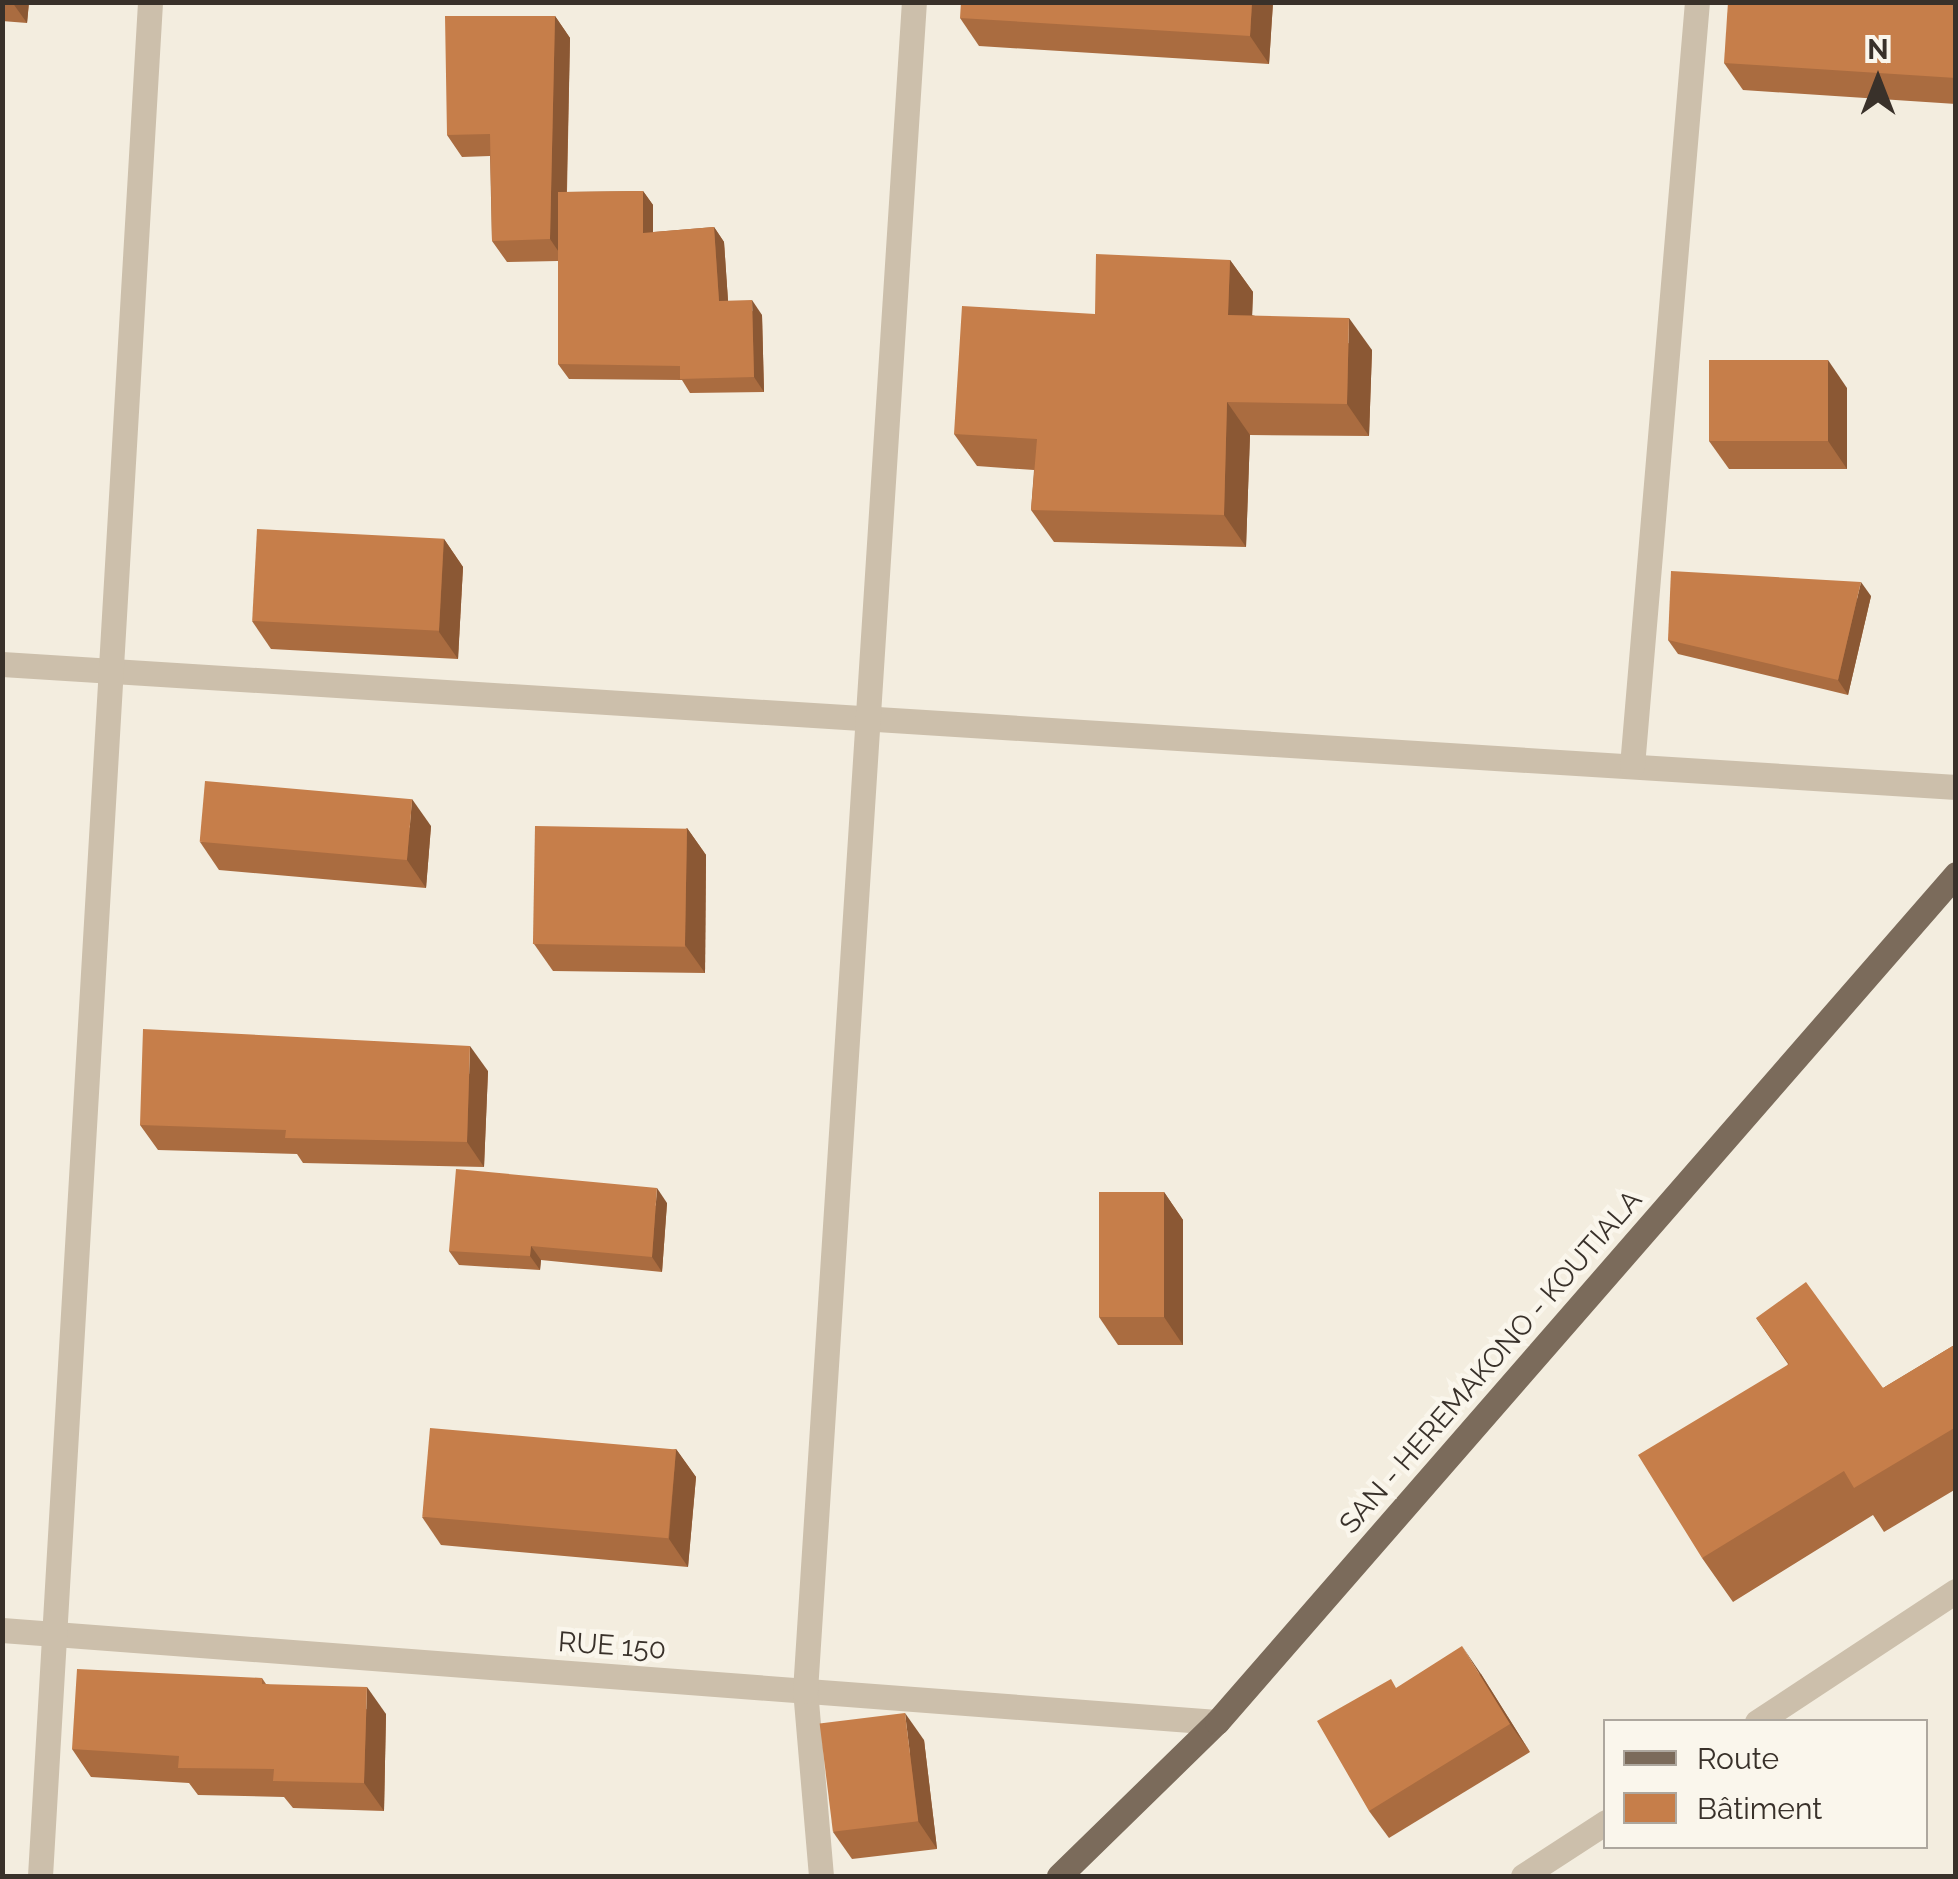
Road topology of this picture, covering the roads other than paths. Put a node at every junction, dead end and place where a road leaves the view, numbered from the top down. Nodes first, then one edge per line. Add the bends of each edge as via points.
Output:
1 (150, 2) edge
2 (914, 2) edge
3 (1697, 2) edge
4 (2, 664) edge
5 (110, 671) junction
6 (869, 720) junction
7 (1632, 766) junction
8 (1956, 787) edge
9 (1956, 874) edge
10 (1956, 1590) edge
11 (2, 1630) edge
12 (54, 1634) junction
13 (805, 1691) junction
14 (1762, 1719) edge
15 (1217, 1722) junction
16 (1603, 1824) edge
17 (40, 1876) edge
18 (822, 1876) edge
19 (1059, 1876) edge
20 (1523, 1876) edge

1 - 5 street
2 - 6 street
3 - 7 street
4 - 5 street
5 - 6 street
5 - 12 street
6 - 7 street
6 - 13 street
7 - 8 street
9 - 15 main road, SAN - HEREMAKONO - KOUTIALA
10 - 14 street
11 - 12 street, RUE 150
12 - 13 street, RUE 150
12 - 17 street
13 - 15 street, RUE 150
13 - 18 street
15 - 19 main road, SAN - HEREMAKONO - KOUTIALA
16 - 20 street

